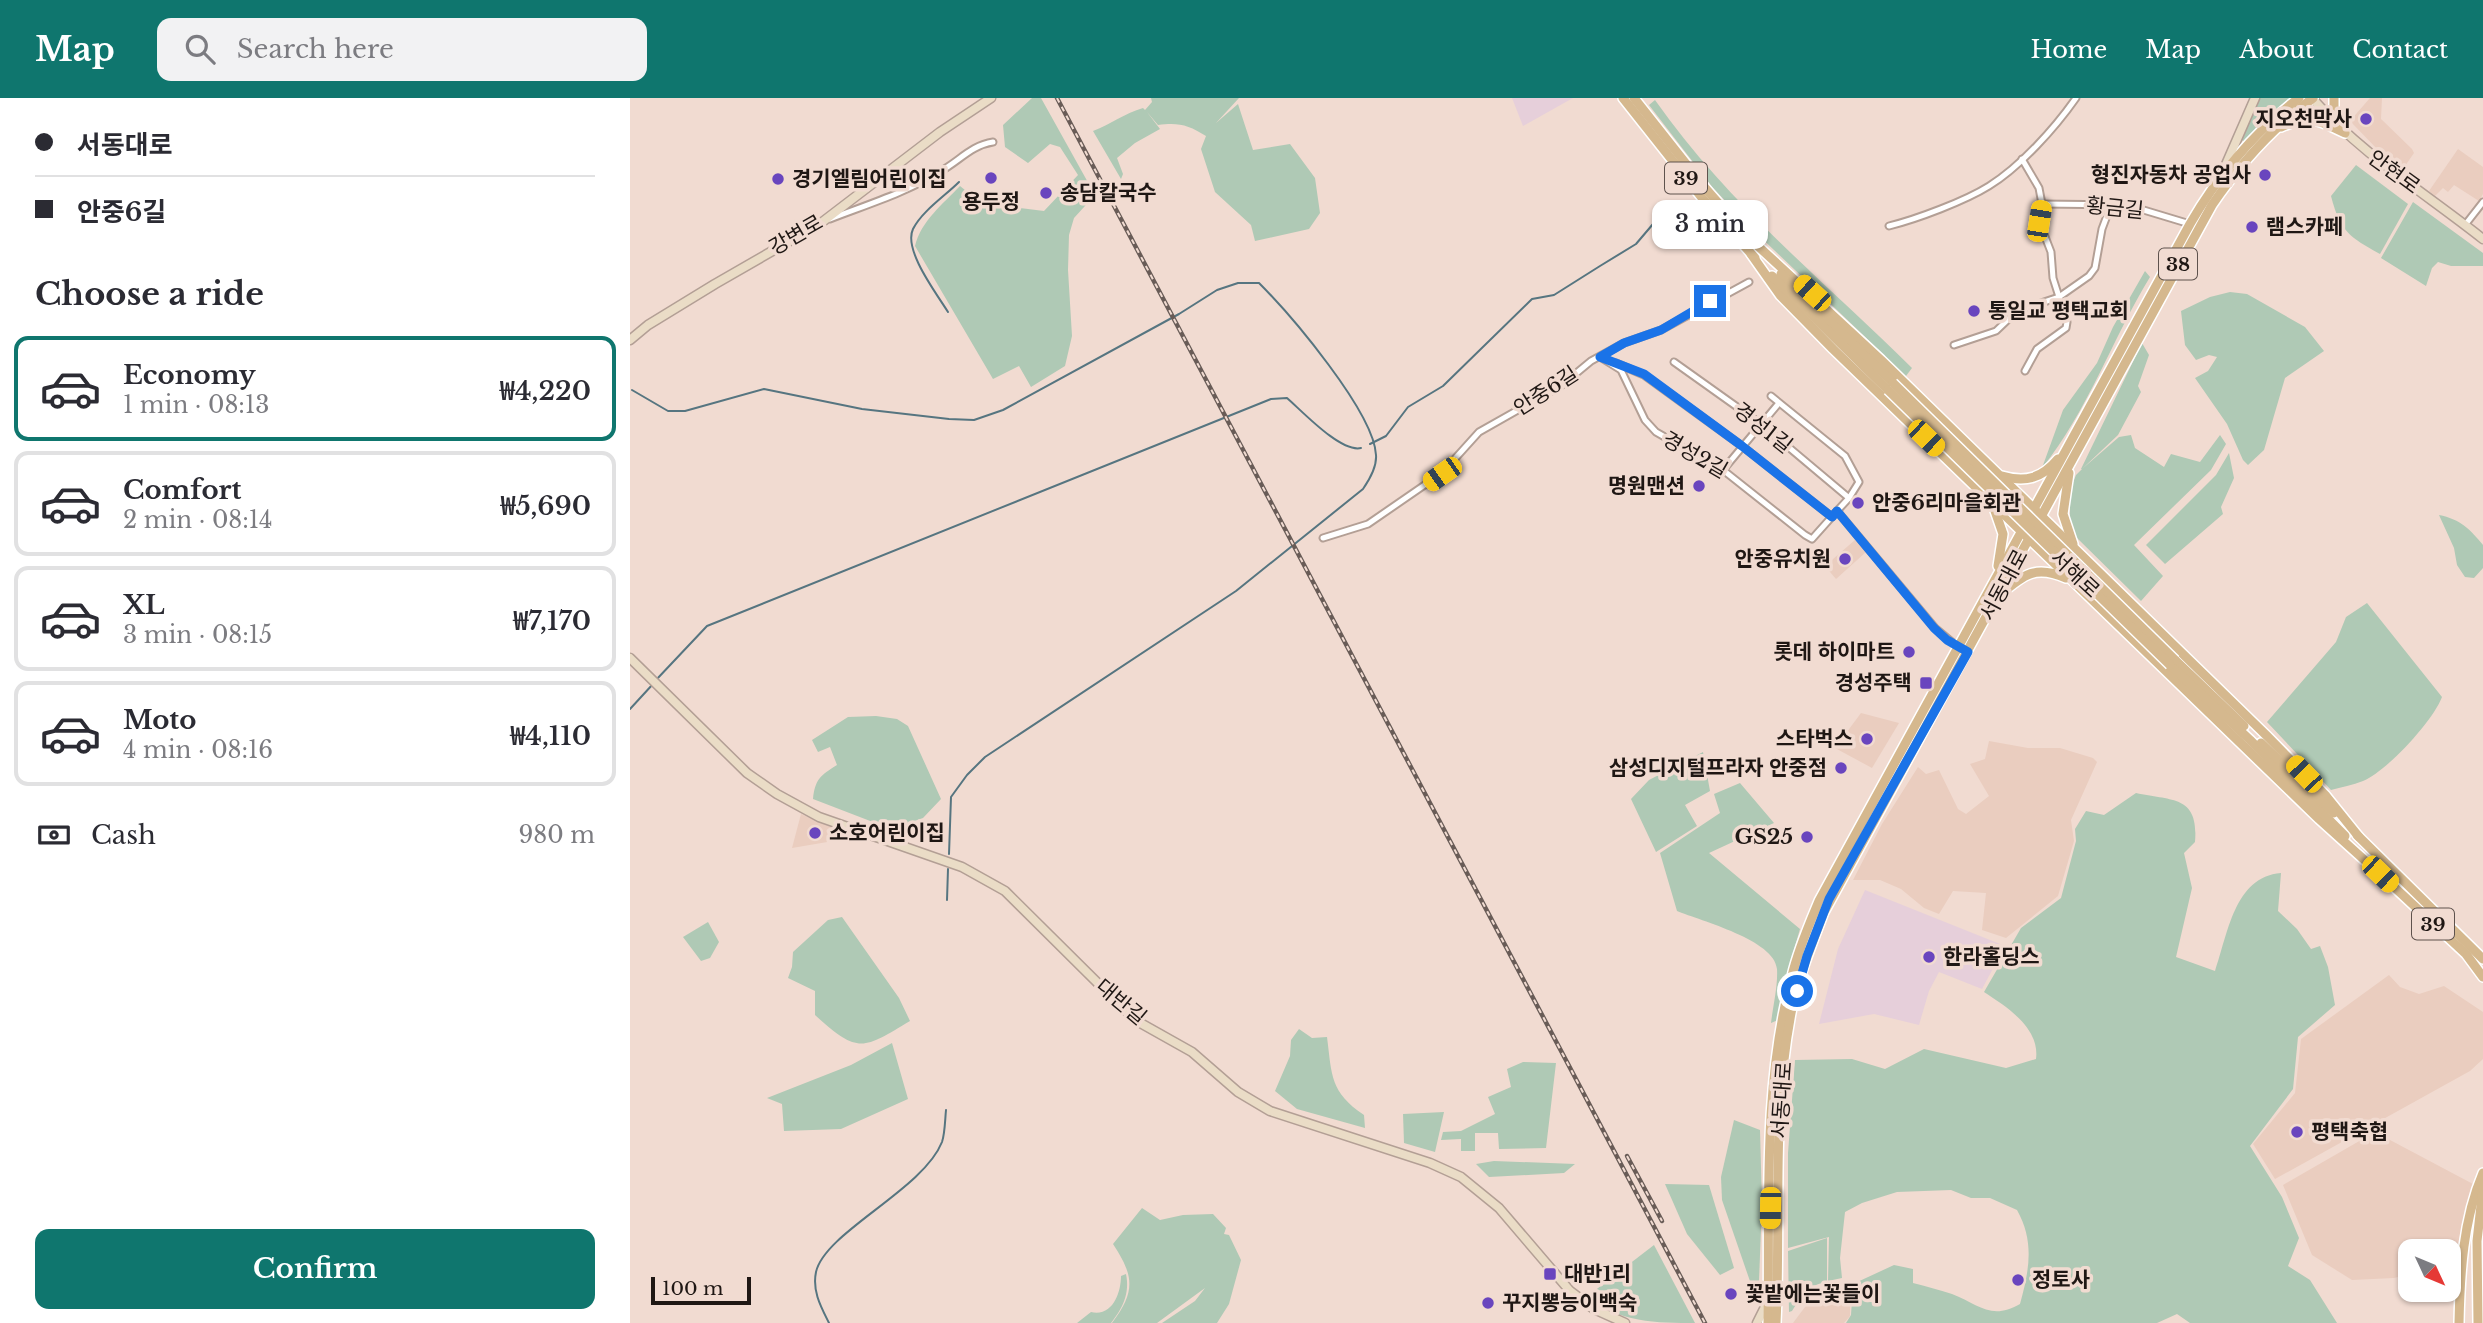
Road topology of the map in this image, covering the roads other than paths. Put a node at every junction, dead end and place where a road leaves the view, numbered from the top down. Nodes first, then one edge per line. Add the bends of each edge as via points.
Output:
1 (991, 98) edge
2 (1623, 98) edge
3 (1634, 98) edge
4 (2076, 98) edge
5 (2255, 98) edge
6 (2299, 98) edge
7 (2312, 98) edge
8 (2334, 98) edge
9 (2273, 130) junction
10 (2344, 133) junction
11 (993, 142) dead end
12 (2022, 159) junction
13 (2222, 173) junction
14 (2483, 202) edge
15 (2042, 204) junction
16 (2111, 205) junction
17 (821, 223) junction
18 (2190, 224) junction
19 (2465, 225) junction
20 (1889, 226) dead end
21 (1746, 235) junction
22 (2483, 239) edge
23 (1751, 254) junction
24 (1749, 282) dead end
25 (2059, 297) junction
26 (630, 340) edge
27 (1954, 345) dead end
28 (1600, 357) junction
29 (1674, 362) dead end
30 (2025, 371) dead end
31 (1891, 386) junction
32 (1771, 396) dead end
33 (1779, 403) junction
34 (1761, 424) junction
35 (2070, 444) junction
36 (1742, 446) junction
37 (2076, 453) junction
38 (1723, 470) junction
39 (2001, 476) junction
40 (1849, 498) junction
41 (1991, 502) junction
42 (1837, 511) junction
43 (2038, 512) junction
44 (1832, 517) junction
45 (2021, 531) junction
46 (1323, 538) dead end
47 (2029, 538) junction
48 (2077, 552) junction
49 (1997, 574) junction
50 (2073, 581) junction
51 (1995, 600) junction
52 (1956, 647) junction
53 (1968, 652) junction
54 (630, 658) edge
55 (2172, 663) junction
56 (2359, 837) junction
57 (2380, 874) junction
58 (2483, 959) edge
59 (2483, 976) edge
60 (2483, 1173) edge
61 (2483, 1188) edge
62 (1768, 1300) junction
63 (1625, 1323) edge
64 (1757, 1323) edge
65 (1768, 1323) edge
66 (1776, 1323) edge
67 (2459, 1323) edge
68 (2478, 1323) edge

1 - 17 street, 강변로
2 - 23 main road, 서해로 / 39
3 - 21 main road, 서해로 / 39
4 - 12 street
5 - 13 street
6 - 13 main road, 서동대로 / 38 via 2260,131
7 - 9 main road, 서동대로 / 38
7 - 10 street, 안현로
8 - 10 main road via 2334,112
9 - 10 main road via 2308,118
9 - 37 main road, 서동대로 / 38 via 2212,205
10 - 19 street, 안현로
11 - 17 street via 979,144 920,182
12 - 15 street via 2034,175
12 - 20 street via 1989,186
13 - 18 main road, 서동대로 / 38
14 - 19 street
15 - 16 street, 황금길
15 - 25 street via 2039,221 2051,252
16 - 18 street, 황금길 via 2127,205
16 - 25 street via 2095,268
17 - 26 street, 강변로
18 - 35 main road, 서동대로 / 38
19 - 22 street, 안현로
21 - 31 main road, 서해로 / 39
21 - 39 main road
23 - 31 main road, 서해로 / 39
23 - 41 main road via 1780,295
24 - 28 street, 안중6길
25 - 27 street via 2023,308 1996,331
25 - 30 street via 2066,328 2037,349
28 - 36 street, 경성2길 via 1644,374
28 - 38 street, 경성2길 via 1621,370 1645,420 1656,432
28 - 46 street, 안중6길 via 1562,385 1479,432 1442,474 1362,528
29 - 34 street, 경성1길
31 - 55 main road, 서해로 / 39, bridge
32 - 33 street
33 - 34 street
33 - 40 street, 경성1길 via 1845,456 1858,482
34 - 36 street
34 - 40 street, 경성1길
35 - 39 main road via 2037,477
35 - 43 main road, 서동대로 / 38
36 - 38 street
36 - 44 street, 경성2길
37 - 43 main road, 서동대로 / 38
37 - 48 main road via 2063,505 2064,522
38 - 44 street, 경성2길 via 1812,539
39 - 43 main road
40 - 42 street
41 - 45 main road
41 - 49 main road via 2003,534
42 - 44 street, 경성2길
42 - 52 street via 1934,628
43 - 45 main road, 서동대로 / 38
43 - 47 main road, 서동대로 / 38
43 - 48 main road
45 - 47 main road
45 - 49 main road, 서동대로 / 38
47 - 50 main road
47 - 51 main road, 서동대로 / 38
48 - 56 main road via 2267,736
49 - 52 main road, 서동대로 / 38
50 - 51 main road via 2051,572 2035,572 2021,577
50 - 57 main road
51 - 53 main road, 서동대로 / 38
52 - 53 street
52 - 62 main road, 서동대로 / 38 via 1829,880 1792,975 1774,1076
53 - 66 main road, 서동대로 / 38 via 1829,899 1801,974 1784,1059
54 - 63 street, 대반길 via 747,773 777,794 819,817 962,867 1005,891 1135,1020 1192,1052 1238,1092 1270,1111 1430,1163 1476,1186 1570,1291
55 - 56 main road, 서해로 / 39
55 - 57 main road, 서해로 / 39
56 - 58 main road, 서해로 / 39
57 - 59 main road, 서해로 / 39 via 2466,954
60 - 67 main road via 2466,1236
61 - 68 main road via 2477,1241
62 - 64 street
62 - 65 main road, 서동대로 / 38

